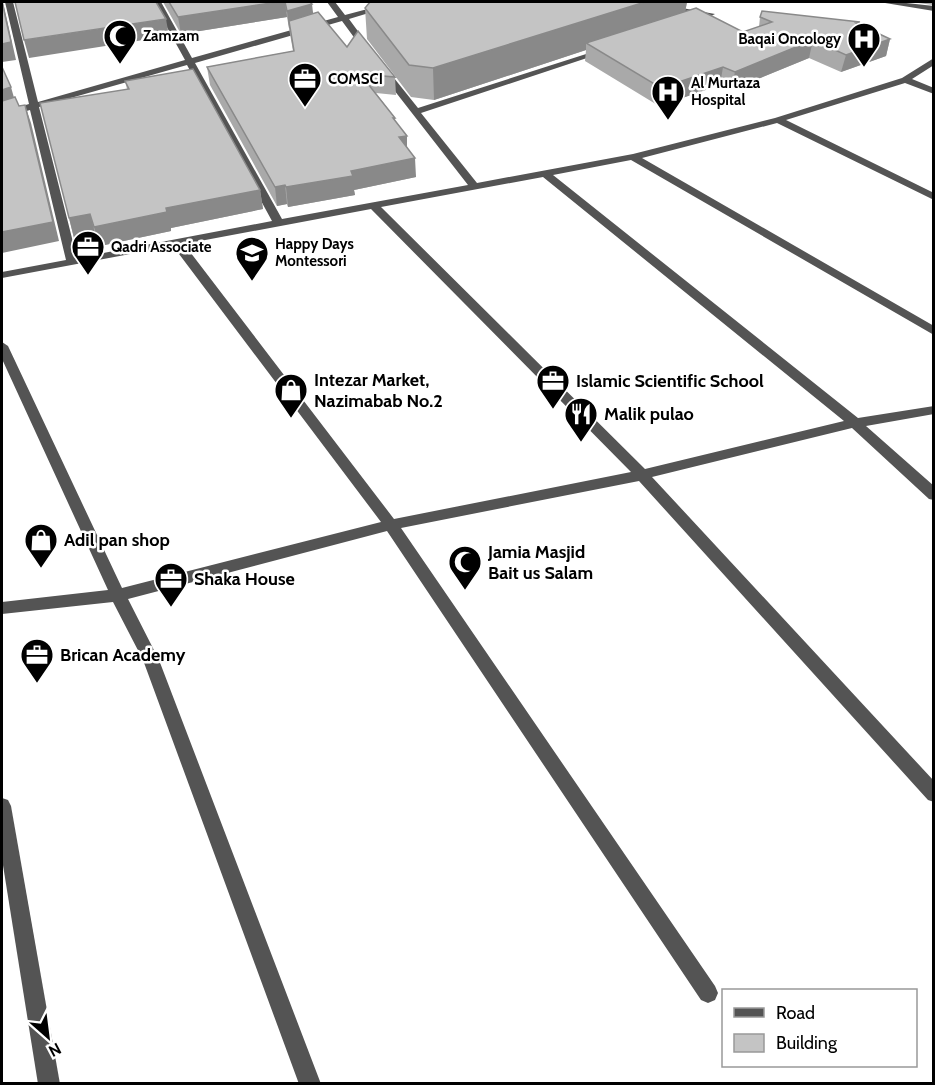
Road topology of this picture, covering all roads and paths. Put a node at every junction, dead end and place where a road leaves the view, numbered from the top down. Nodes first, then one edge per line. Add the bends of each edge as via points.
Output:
1 (9, 2) edge
2 (157, 2) edge
3 (331, 2) edge
4 (402, 2) edge
5 (637, 2) edge
6 (883, 2) edge
7 (933, 9) edge
8 (344, 18) junction
9 (689, 22) edge
10 (612, 47) edge
11 (372, 56) edge
12 (189, 61) junction
13 (933, 61) edge
14 (379, 65) edge
15 (905, 80) junction
16 (933, 89) edge
17 (36, 105) junction
18 (414, 112) junction
19 (2, 115) edge
20 (778, 120) junction
21 (633, 157) junction
22 (544, 173) junction
23 (474, 186) junction
24 (933, 197) edge
25 (374, 206) junction
26 (278, 222) junction
27 (176, 242) junction
28 (72, 262) junction
29 (2, 275) edge
30 (933, 331) edge
31 (2, 346) edge
32 (933, 410) edge
33 (855, 423) junction
34 (642, 475) junction
35 (933, 495) edge
36 (392, 525) junction
37 (120, 595) junction
38 (2, 608) edge
39 (933, 794) edge
40 (2, 806) edge
41 (708, 993) dead end
42 (49, 1083) edge
43 (310, 1083) edge

1 - 17 street
2 - 12 street
3 - 8 street
4 - 8 street
5 - 9 street via 711,14
6 - 7 street
8 - 11 street
8 - 12 street
10 - 18 street
12 - 17 street
12 - 26 street
13 - 15 street
14 - 18 street
15 - 16 street
15 - 20 street
17 - 19 street
17 - 28 street
18 - 23 street
20 - 21 street
20 - 24 street
21 - 22 street
21 - 30 street
22 - 23 street
22 - 33 street
23 - 25 street
25 - 26 street
25 - 34 street
26 - 27 street
27 - 28 street
27 - 36 street
28 - 29 street
31 - 37 street via 93,546
32 - 33 street
33 - 34 street
33 - 35 street
34 - 36 street
34 - 39 street
36 - 37 street
36 - 41 street
37 - 38 street
37 - 43 street via 151,660
40 - 42 street

